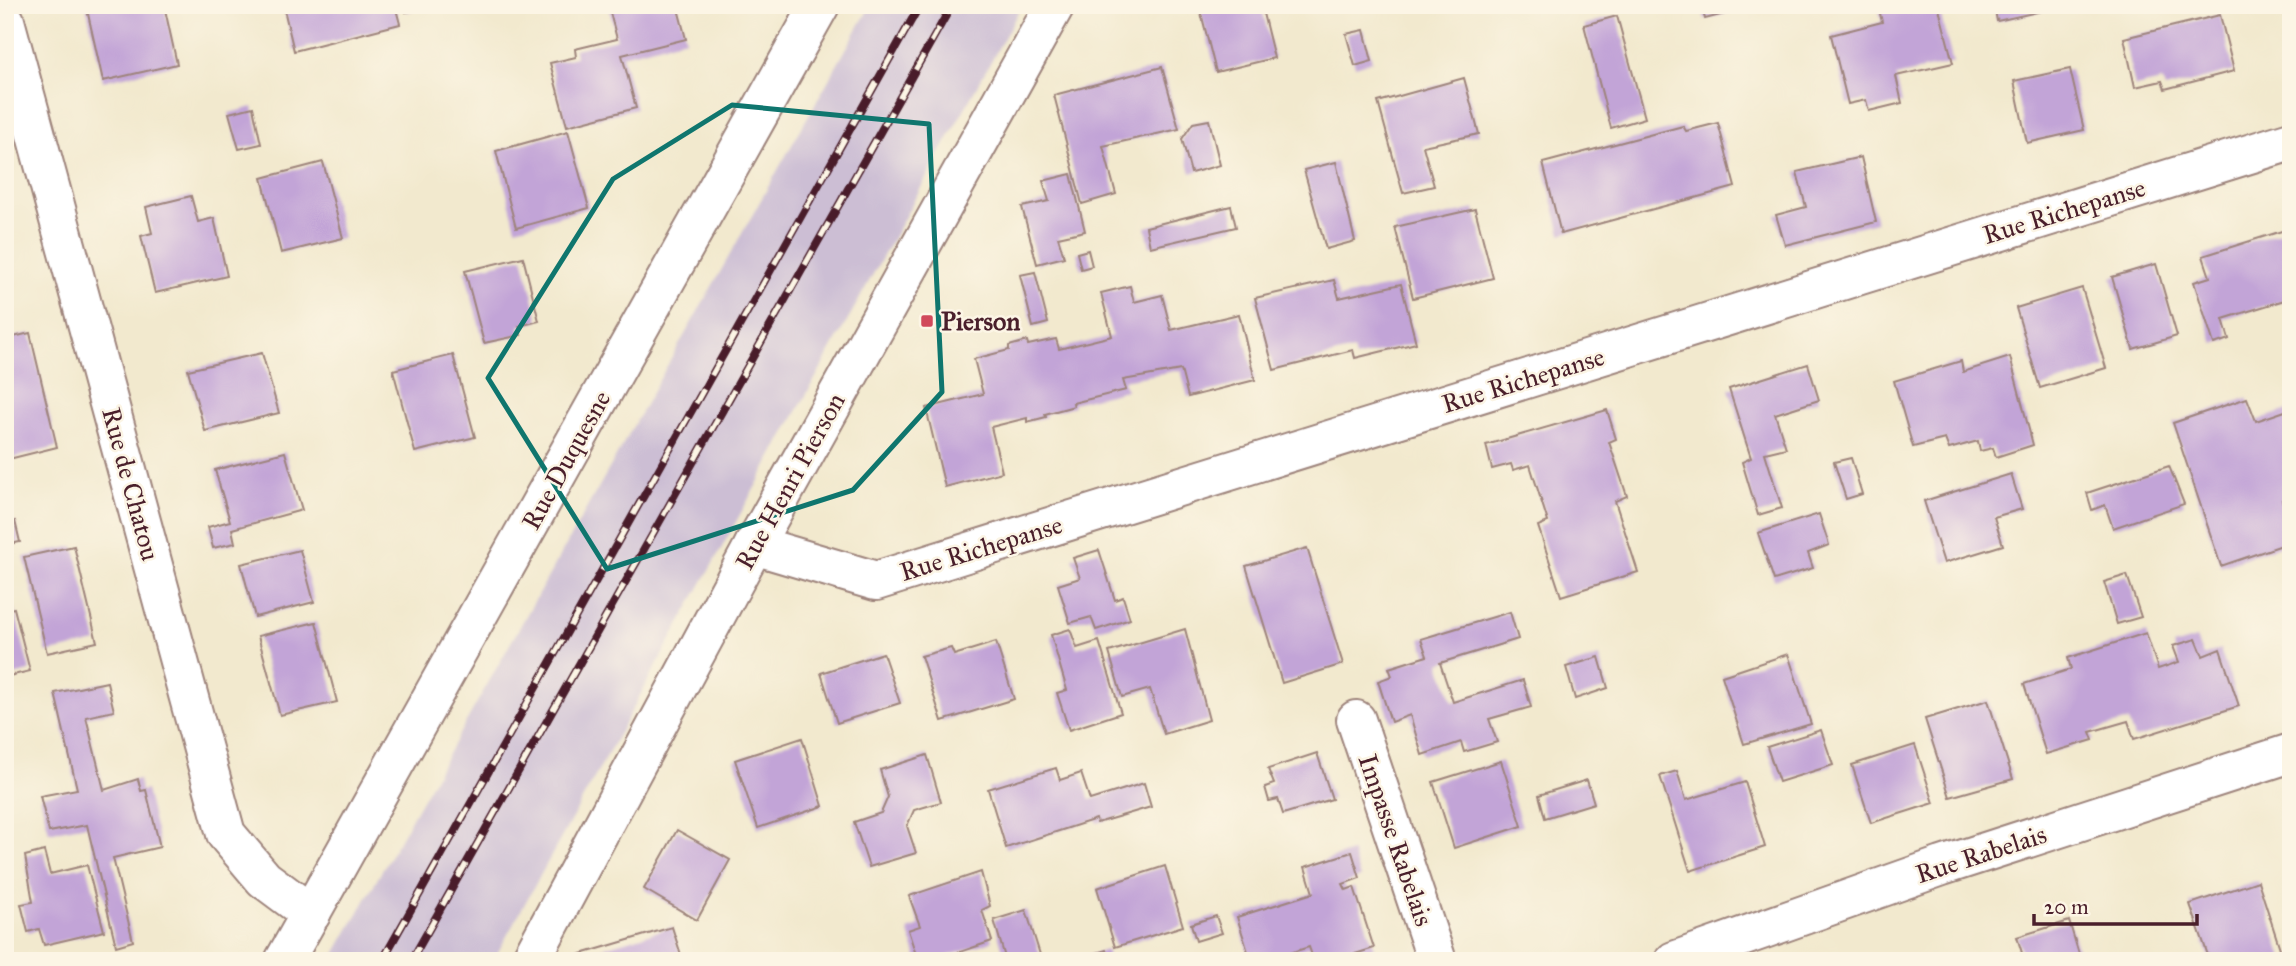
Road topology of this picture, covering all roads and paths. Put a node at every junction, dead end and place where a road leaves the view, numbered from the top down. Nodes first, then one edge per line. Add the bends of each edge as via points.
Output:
1 (820, 5) edge
2 (1055, 5) edge
3 (5, 21) edge
4 (2291, 141) edge
5 (754, 545) junction
6 (1356, 720) dead end
7 (2291, 753) edge
8 (311, 914) junction
9 (284, 961) edge
10 (530, 961) edge
11 (1437, 961) edge
12 (1674, 961) edge

1 - 8 street, Rue Duquesne
2 - 5 street, Rue Henri Pierson
3 - 8 street, Rue de Chatou via 226,834 264,879
4 - 5 street, Rue Richepanse via 876,581
5 - 10 street, Rue Henri Pierson
6 - 11 street, Impasse Rabelais
7 - 12 street, Rue Rabelais via 1942,866
8 - 9 street, Rue Duquesne

